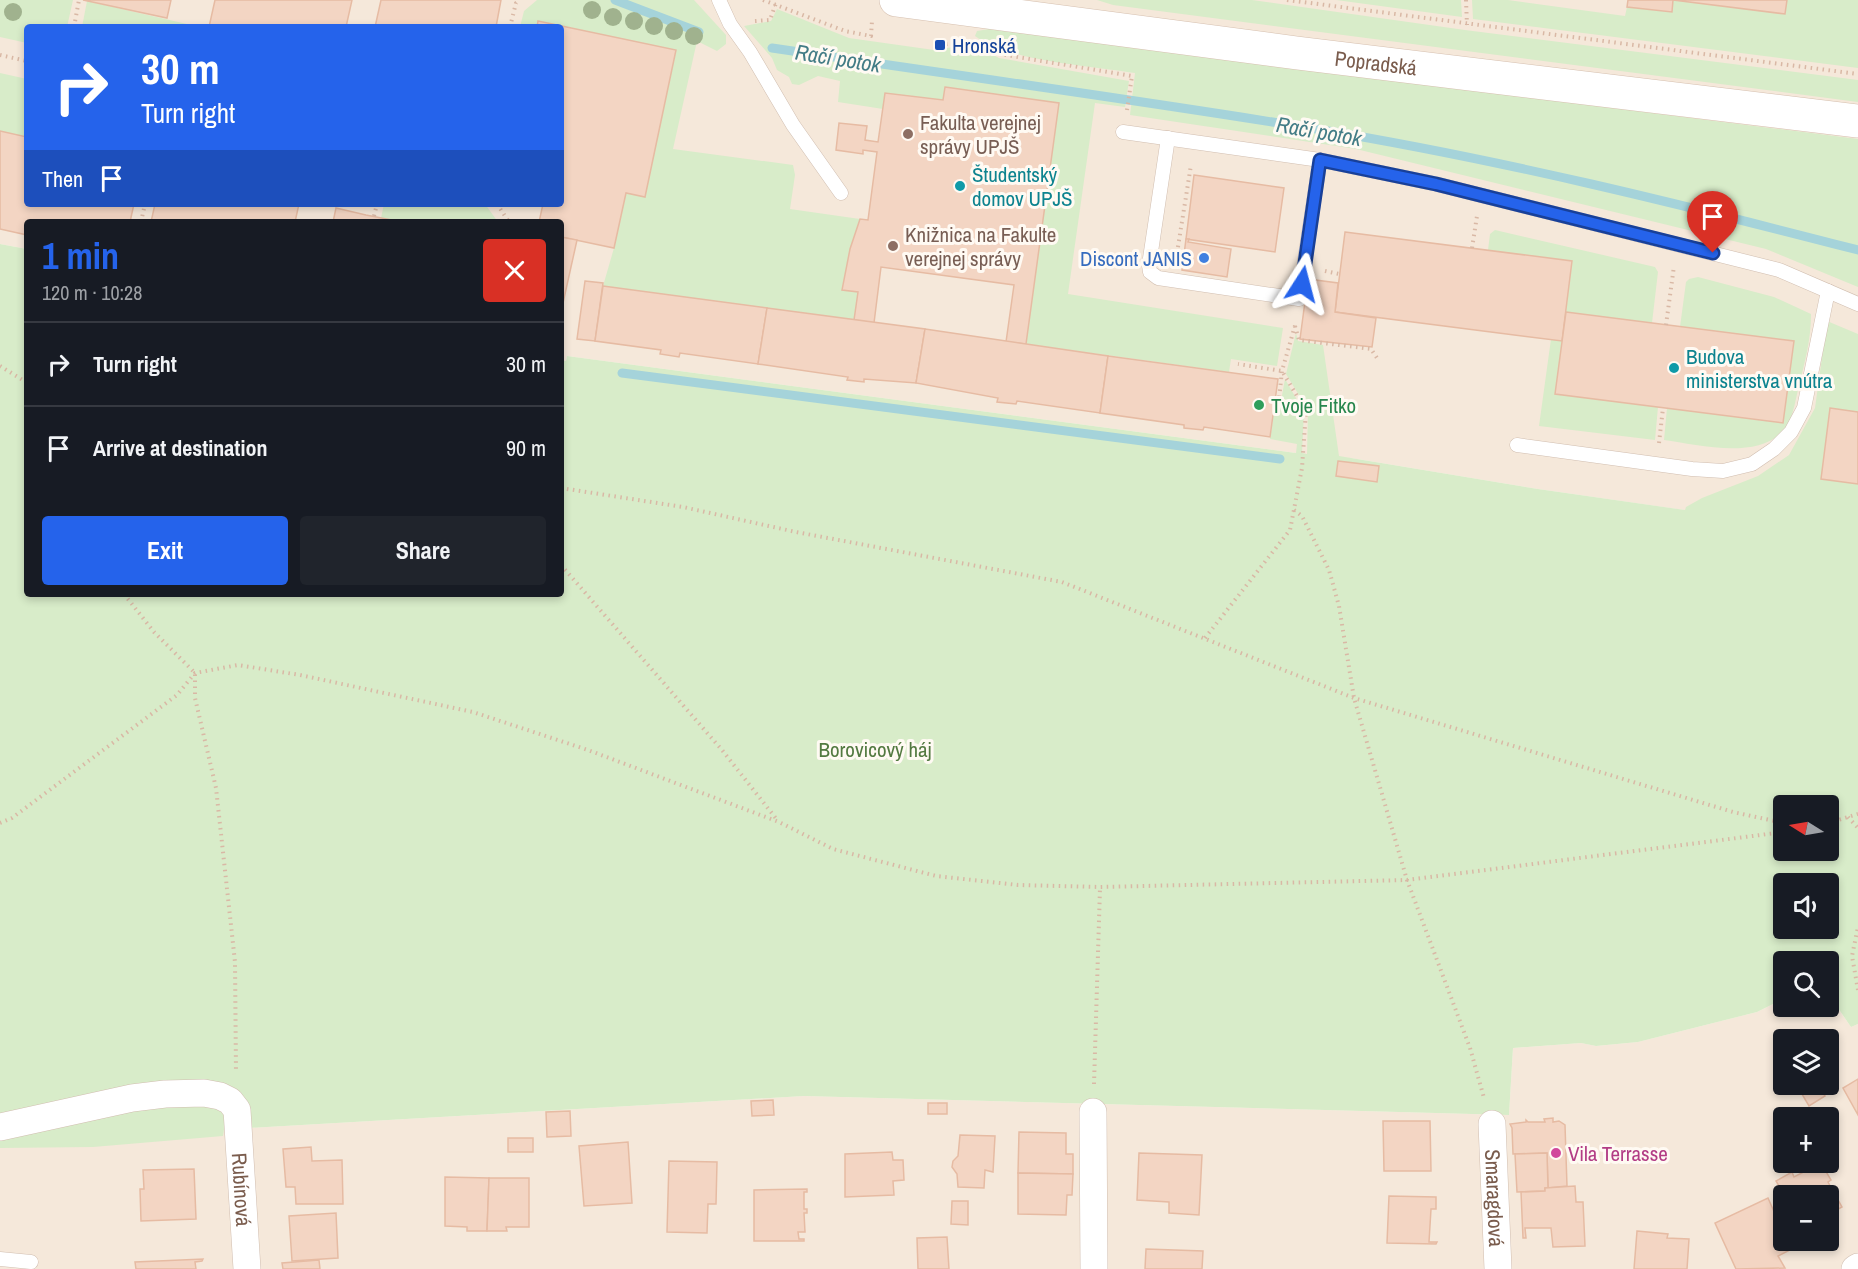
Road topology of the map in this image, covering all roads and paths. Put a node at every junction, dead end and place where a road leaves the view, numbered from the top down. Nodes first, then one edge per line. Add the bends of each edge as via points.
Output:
1 (79, 0) edge
2 (719, 0) edge
3 (763, 0) edge
4 (896, 0) edge
5 (1287, 0) edge
6 (1466, 0) edge
7 (518, 1) edge
8 (776, 3) junction
9 (770, 20) dead end
10 (75, 24) edge
11 (511, 24) edge
12 (1467, 25) junction
13 (871, 36) dead end
14 (1000, 54) dead end
15 (0, 55) edge
16 (24, 60) edge
17 (1858, 74) edge
18 (1126, 112) dead end
19 (1858, 121) edge
20 (1123, 132) dead end
21 (1168, 138) junction
22 (1191, 160) dead end
23 (1320, 160) junction
24 (840, 193) dead end
25 (376, 207) edge
26 (374, 216) dead end
27 (1488, 219) dead end
28 (1472, 248) dead end
29 (1177, 253) dead end
30 (1674, 264) dead end
31 (1828, 291) junction
32 (1858, 304) edge
33 (1295, 325) dead end
34 (1666, 325) dead end
35 (1292, 340) dead end
36 (1377, 358) dead end
37 (1238, 364) dead end
38 (0, 366) edge
39 (1282, 371) junction
40 (24, 381) edge
41 (1275, 399) dead end
42 (1663, 408) dead end
43 (1517, 445) dead end
44 (1657, 464) junction
45 (564, 488) edge
46 (1294, 510) junction
47 (564, 568) edge
48 (126, 597) edge
49 (1205, 638) junction
50 (195, 673) junction
51 (1354, 698) junction
52 (1858, 814) edge
53 (1848, 817) junction
54 (1839, 820) edge
55 (1773, 821) edge
56 (779, 822) junction
57 (0, 823) edge
58 (1858, 828) edge
59 (1773, 833) edge
60 (1407, 880) junction
61 (1100, 888) junction
62 (1858, 927) edge
63 (1858, 990) edge
64 (237, 1110) junction
65 (1093, 1112) joint
66 (1492, 1124) joint
67 (0, 1128) edge
68 (0, 1259) edge
69 (31, 1262) dead end
70 (247, 1269) edge
71 (1094, 1269) edge
72 (1498, 1269) edge

1 - 10 path
2 - 24 lane via 793,126
3 - 8 path
4 - 19 street, Popradská
5 - 12 path
6 - 12 path
7 - 11 path
8 - 9 path
8 - 13 path via 845,31
12 - 17 path
14 - 18 path via 1132,76
15 - 16 path
20 - 21 lane
21 - 23 lane
21 - 23 lane via 1150,272 1158,278 1257,294 1299,299
22 - 29 path
23 - 31 lane via 1436,184 1779,270
25 - 26 path
27 - 28 path via 1477,216
30 - 34 path
31 - 32 lane
31 - 44 lane via 1804,408 1791,432 1752,464 1723,471
33 - 36 path via 1299,340 1371,349
35 - 39 path
37 - 39 path
38 - 40 path
39 - 41 path via 1279,399
39 - 46 path via 1306,411
42 - 44 path
43 - 44 lane
45 - 49 path via 683,507 1062,582
46 - 49 path via 1290,530
46 - 51 path via 1302,516 1329,570
47 - 56 path via 722,750
48 - 50 path via 154,633
49 - 51 path
50 - 56 path via 238,665 473,712 588,750
50 - 57 path via 177,695
50 - 64 path via 195,698 216,788 235,962
51 - 55 path
51 - 60 path
52 - 53 path
53 - 54 path
53 - 58 path
56 - 61 path via 833,849 936,876
59 - 60 path
60 - 61 path
60 - 66 path via 1470,1048
61 - 65 path
62 - 63 path via 1852,957
64 - 67 street via 220,1096 165,1094
64 - 70 street, Rubínová
65 - 71 street
66 - 72 street, Smaragdová
68 - 69 lane

